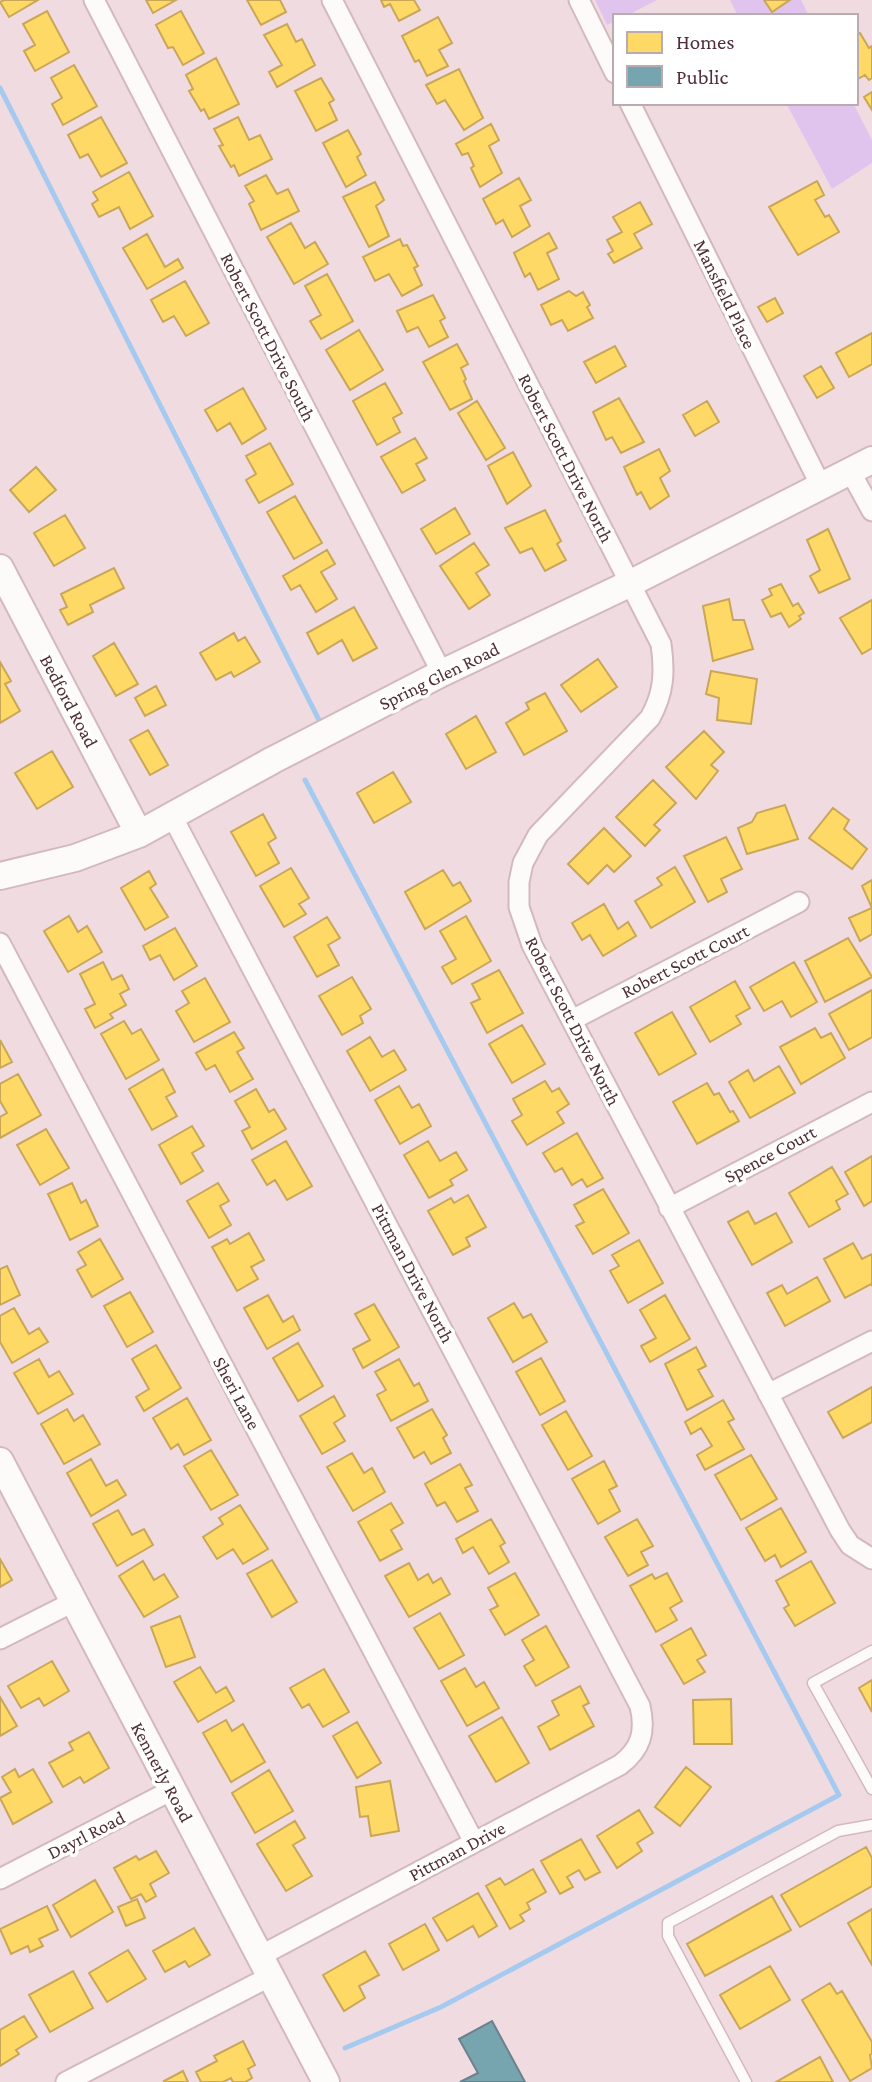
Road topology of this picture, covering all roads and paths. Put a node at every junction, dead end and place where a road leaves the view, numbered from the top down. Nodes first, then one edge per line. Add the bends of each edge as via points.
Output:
1 (94, 0) edge
2 (332, 0) edge
3 (579, 0) edge
4 (613, 68) edge
5 (631, 105) edge
6 (861, 465) edge
7 (821, 486) junction
8 (872, 511) edge
9 (0, 568) edge
10 (631, 583) junction
11 (442, 673) junction
12 (172, 816) junction
13 (139, 834) junction
14 (0, 876) edge
15 (799, 902) dead end
16 (0, 943) edge
17 (572, 1020) junction
18 (872, 1102) edge
19 (670, 1208) junction
20 (872, 1341) edge
21 (768, 1394) junction
22 (0, 1461) edge
23 (872, 1559) edge
24 (73, 1602) junction
25 (0, 1639) edge
26 (872, 1651) edge
27 (643, 1734) joint
28 (872, 1789) edge
29 (172, 1790) junction
30 (872, 1825) edge
31 (474, 1842) junction
32 (0, 1879) edge
33 (266, 1966) junction
34 (66, 2082) edge
35 (326, 2082) edge
36 (746, 2082) edge

1 - 11 street, Robert Scott Drive South
2 - 10 street, Robert Scott Drive North
3 - 4 street
5 - 7 street, Mansfield Place
6 - 7 street, Spring Glen Road
6 - 8 street
7 - 10 street, Spring Glen Road
9 - 13 street, Bedford Road
10 - 11 street, Spring Glen Road
10 - 17 street, Robert Scott Drive North via 661,645 664,667 659,703 624,748 538,835 519,882 519,907 532,945
11 - 12 street, Spring Glen Road
12 - 13 street, Spring Glen Road
12 - 27 street, Pittman Drive North via 640,1706
13 - 14 street, Spring Glen Road via 75,858
15 - 17 street, Robert Scott Court
16 - 31 street, Sheri Lane
17 - 19 street, Robert Scott Drive North
18 - 19 street, Spence Court
19 - 21 street, Robert Scott Drive North
20 - 21 street
21 - 23 street, Robert Scott Drive North via 839,1530 850,1545
22 - 24 street, Kennerly Road
24 - 25 street
24 - 29 street, Kennerly Road
26 - 28 lane via 813,1683
27 - 31 street, Pittman Drive via 632,1756 620,1765
29 - 32 street, Dayrl Road
29 - 33 street, Kennerly Road
30 - 36 lane via 838,1832 668,1923 668,1936
31 - 33 street, Pittman Drive
33 - 34 street, Pittman Drive
33 - 35 street, Kennerly Road

